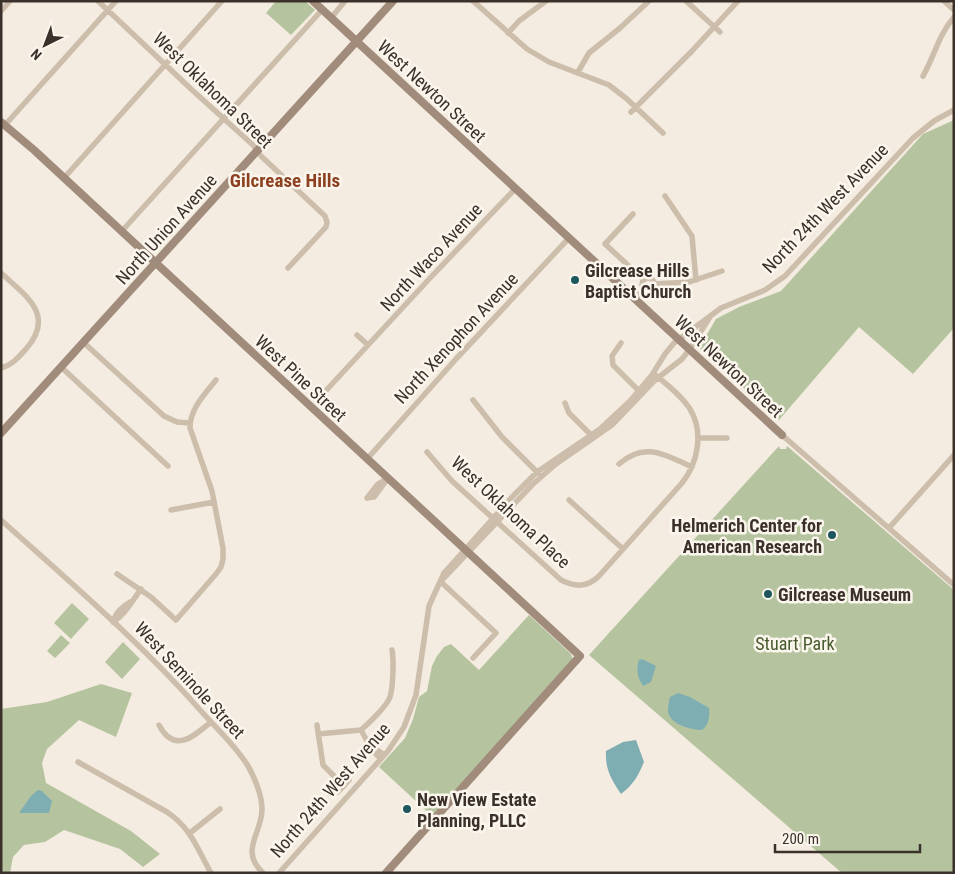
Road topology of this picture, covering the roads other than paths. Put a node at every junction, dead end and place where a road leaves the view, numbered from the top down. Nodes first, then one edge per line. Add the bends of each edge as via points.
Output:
1 (10, 1) edge
2 (98, 1) edge
3 (116, 1) edge
4 (222, 1) edge
5 (313, 1) edge
6 (345, 1) edge
7 (393, 1) edge
8 (473, 1) edge
9 (546, 1) edge
10 (649, 1) edge
11 (686, 1) edge
12 (738, 1) edge
13 (944, 1) edge
14 (108, 10) junction
15 (322, 10) junction
16 (954, 10) edge
17 (1, 11) edge
18 (954, 17) edge
19 (331, 18) junction
20 (714, 28) junction
21 (720, 32) dead end
22 (508, 33) junction
23 (356, 41) junction
24 (165, 64) junction
25 (578, 72) junction
26 (923, 76) dead end
27 (635, 107) junction
28 (954, 110) edge
29 (630, 112) dead end
30 (224, 118) junction
31 (3, 124) edge
32 (664, 132) dead end
33 (257, 150) junction
34 (64, 178) junction
35 (516, 189) junction
36 (665, 196) dead end
37 (633, 214) dead end
38 (121, 232) junction
39 (569, 238) junction
40 (156, 263) junction
41 (288, 268) dead end
42 (722, 271) dead end
43 (1, 273) edge
44 (644, 280) junction
45 (696, 280) junction
46 (654, 284) junction
47 (645, 289) junction
48 (634, 299) junction
49 (711, 316) junction
50 (357, 335) dead end
51 (678, 340) junction
52 (83, 342) junction
53 (620, 344) dead end
54 (368, 345) junction
55 (689, 350) junction
56 (61, 367) junction
57 (1, 368) edge
58 (656, 375) junction
59 (216, 380) dead end
60 (641, 393) junction
61 (320, 397) dead end
62 (473, 400) dead end
63 (566, 403) dead end
64 (190, 423) junction
65 (1, 433) edge
66 (782, 435) joint
67 (593, 437) junction
68 (698, 438) junction
69 (727, 438) dead end
70 (427, 452) dead end
71 (954, 455) edge
72 (367, 459) junction
73 (619, 464) dead end
74 (168, 466) dead end
75 (692, 467) junction
76 (539, 474) junction
77 (569, 500) dead end
78 (214, 502) junction
79 (171, 510) dead end
80 (1, 520) edge
81 (495, 520) junction
82 (889, 528) junction
83 (623, 549) junction
84 (467, 551) junction
85 (117, 574) dead end
86 (441, 582) junction
87 (954, 585) edge
88 (141, 589) junction
89 (113, 622) junction
90 (392, 650) dead end
91 (473, 658) dead end
92 (211, 722) junction
93 (159, 725) dead end
94 (316, 725) dead end
95 (360, 730) junction
96 (318, 734) junction
97 (382, 757) junction
98 (78, 762) dead end
99 (349, 780) dead end
100 (344, 786) junction
101 (338, 792) dead end
102 (220, 809) dead end
103 (190, 832) junction
104 (211, 873) edge
105 (263, 873) edge
106 (279, 873) edge
107 (386, 873) edge

1 - 17 street
2 - 14 street, West Oklahoma Street
3 - 14 street
4 - 24 street
5 - 15 street, West Newton Street
6 - 19 street
7 - 23 street, North Union Avenue
8 - 22 street
9 - 22 street
10 - 25 street via 590,53
11 - 20 street
12 - 20 street
13 - 16 street
14 - 24 street, West Oklahoma Street
14 - 31 street
15 - 19 street, West Newton Street
15 - 30 street
18 - 26 street via 942,34
19 - 23 street, West Newton Street
20 - 21 street
20 - 27 street
22 - 25 street via 536,55
23 - 33 street, North Union Avenue
23 - 35 street, West Newton Street
24 - 30 street, West Oklahoma Street
24 - 34 street
25 - 27 street via 609,85
27 - 29 street
27 - 32 street
28 - 49 street, North 24th West Avenue via 927,126 906,144 785,276 765,290 721,308
30 - 33 street, West Oklahoma Street
30 - 38 street
31 - 34 street, West Pine Street
33 - 40 street, North Union Avenue
33 - 41 street, West Oklahoma Street via 322,212 327,222
34 - 38 street, West Pine Street
35 - 39 street, West Newton Street
35 - 54 street, North Waco Avenue
36 - 45 street via 692,236
37 - 44 street via 605,244
38 - 40 street, West Pine Street
39 - 48 street, West Newton Street
39 - 72 street, North Xenophon Avenue
40 - 52 street, North Union Avenue
40 - 72 street, West Pine Street
42 - 45 street
43 - 57 street via 33,303 38,318 35,338 17,359
44 - 46 street via 650,278
44 - 47 street via 642,285
45 - 46 street
46 - 47 street via 651,289
47 - 48 street
48 - 51 street, West Newton Street
49 - 51 street, North 24th West Avenue
49 - 55 street, North 24th West Avenue
50 - 54 street
51 - 55 street, West Newton Street
51 - 58 street, North 24th West Avenue via 665,354
52 - 56 street, North Union Avenue
52 - 64 street via 164,416
53 - 60 street via 612,356 613,365
54 - 61 street, North Waco Avenue
55 - 58 street, North 24th West Avenue via 673,367
55 - 66 street, West Newton Street
56 - 65 street, North Union Avenue
56 - 74 street
58 - 60 street, North 24th West Avenue
58 - 68 street via 690,408
59 - 64 street via 194,409
60 - 67 street, North 24th West Avenue via 619,419
62 - 76 street via 502,437
63 - 67 street via 569,413
64 - 78 street via 191,436
66 - 82 street, West Newton Street
67 - 76 street, North 24th West Avenue
68 - 69 street
68 - 75 street
70 - 81 street, West Oklahoma Place
71 - 82 street
72 - 84 street, West Pine Street
73 - 75 street via 628,456 646,450
75 - 83 street via 682,483
76 - 81 street, North 24th West Avenue
77 - 83 street
78 - 79 street
78 - 88 street via 223,548 222,564 216,574 176,620
80 - 89 street, West Seminole Street
81 - 83 street, West Oklahoma Place via 569,584 580,586 595,580
81 - 84 street, North 24th West Avenue
82 - 87 street, West Newton Street
84 - 86 street, North 24th West Avenue via 444,573
84 - 107 street, West Pine Street via 580,656
85 - 88 street
86 - 91 street via 496,633
86 - 97 street, North 24th West Avenue via 429,606 413,707 400,734
88 - 89 street via 119,610
89 - 92 street, West Seminole Street via 165,671
90 - 95 street via 390,697
92 - 93 street via 195,736 183,741 166,737
92 - 105 street, West Seminole Street via 245,762 256,785 262,812 252,852
94 - 96 street
95 - 96 street
95 - 97 street via 372,750
96 - 100 street via 324,768
97 - 106 street, North 24th West Avenue
98 - 103 street via 166,812
99 - 100 street
100 - 101 street
102 - 103 street
103 - 104 street

